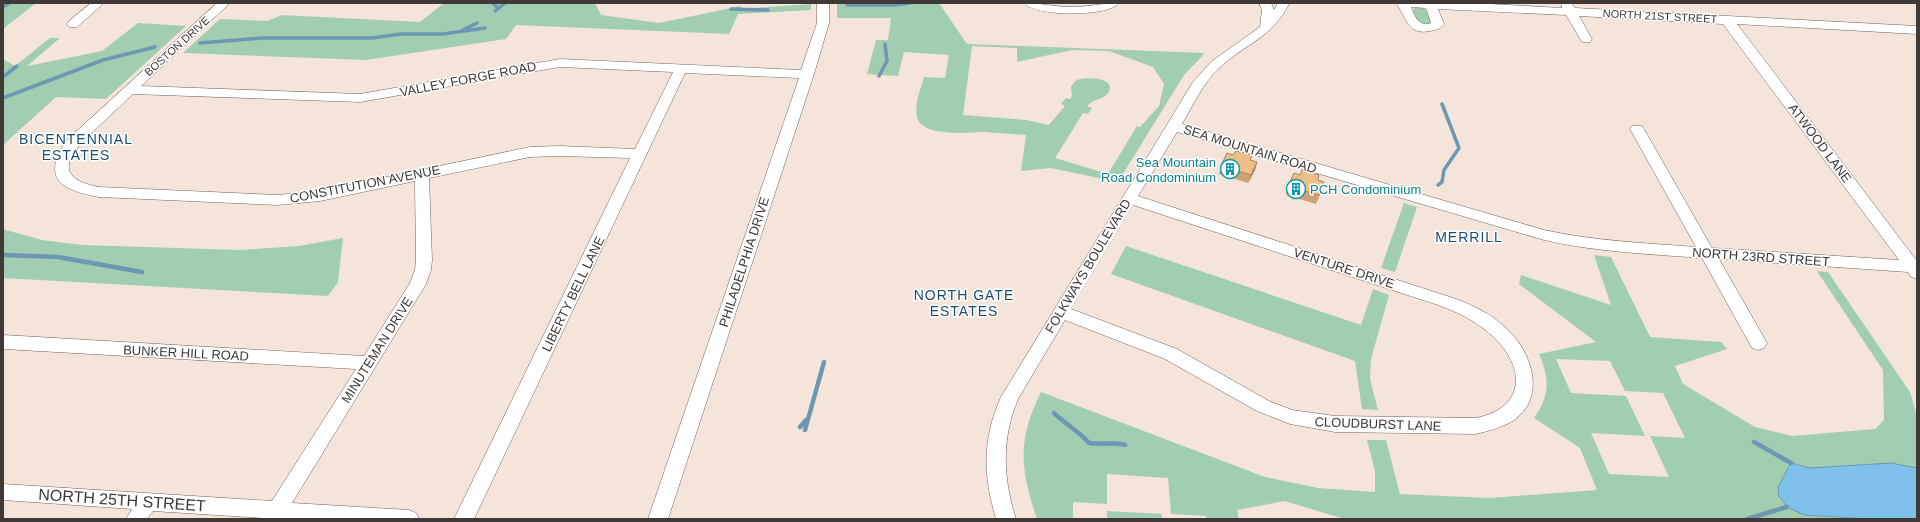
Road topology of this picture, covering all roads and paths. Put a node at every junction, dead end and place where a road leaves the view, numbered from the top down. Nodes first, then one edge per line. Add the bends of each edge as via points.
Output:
1 (98, 3) edge
2 (224, 3) edge
3 (823, 3) edge
4 (1030, 3) edge
5 (1113, 3) edge
6 (1266, 3) edge
7 (1284, 3) edge
8 (1403, 3) edge
9 (1417, 3) edge
10 (1431, 4) junction
11 (1567, 7) edge
12 (1727, 20) junction
13 (73, 24) dead end
14 (1266, 28) junction
15 (1917, 30) edge
16 (1586, 39) dead end
17 (681, 68) junction
18 (806, 74) junction
19 (130, 90) junction
20 (1173, 126) junction
21 (1637, 129) dead end
22 (640, 154) junction
23 (422, 174) junction
24 (1130, 199) junction
25 (1605, 246) joint
26 (1707, 253) junction
27 (1916, 269) edge
28 (1061, 312) junction
29 (3, 342) edge
30 (1758, 343) dead end
31 (369, 363) junction
32 (1526, 380) joint
33 (3, 492) edge
34 (148, 502) junction
35 (277, 510) junction
36 (136, 519) edge
37 (409, 519) edge
38 (464, 519) edge
39 (658, 519) edge
40 (1006, 519) edge

1 - 13 street
2 - 19 street, BOSTON DRIVE
3 - 18 street, PHILADELPHIA DRIVE via 822,27
4 - 5 street via 1073,10
6 - 7 street
6 - 14 street
7 - 14 street, FOLKWAYS BOULEVARD
8 - 9 street, NORTH 21ST STREET
8 - 10 street via 1411,22 1425,28 1438,24
9 - 10 street, NORTH 21ST STREET
10 - 11 street, NORTH 21ST STREET
11 - 12 street, NORTH 21ST STREET
11 - 16 street
12 - 15 street, NORTH 21ST STREET
12 - 27 street, ATWOOD LANE
14 - 20 street, FOLKWAYS BOULEVARD via 1256,38 1208,71
17 - 18 street, VALLEY FORGE ROAD
17 - 19 street, VALLEY FORGE ROAD via 546,64 389,94 354,98
17 - 22 street, LIBERTY BELL LANE
18 - 39 street, PHILADELPHIA DRIVE
19 - 23 street, CONSTITUTION AVENUE via 66,150 61,170 73,185 99,192 278,200 308,198
20 - 24 street, FOLKWAYS BOULEVARD
20 - 25 street, SEA MOUNTAIN ROAD via 1544,236
21 - 26 street
22 - 23 street, CONSTITUTION AVENUE via 535,152
22 - 38 street, LIBERTY BELL LANE
23 - 31 street, MINUTEMAN DRIVE via 424,260 421,277 412,296
24 - 28 street, FOLKWAYS BOULEVARD
24 - 32 street, VENTURE DRIVE via 1472,312 1493,326 1510,343 1523,364
25 - 26 street, NORTH 23RD STREET
26 - 27 street, NORTH 23RD STREET
26 - 30 street
28 - 32 street, CLOUDBURST LANE via 1161,349 1263,406 1286,416 1312,422 1485,425 1498,422 1516,409 1523,396
28 - 40 street, FOLKWAYS BOULEVARD via 1010,397 1000,423 995,474 998,498
29 - 31 street, BUNKER HILL ROAD
31 - 35 street, MINUTEMAN DRIVE
33 - 34 street, NORTH 25TH STREET
34 - 35 street, NORTH 25TH STREET
34 - 36 street
35 - 37 street, NORTH 25TH STREET

